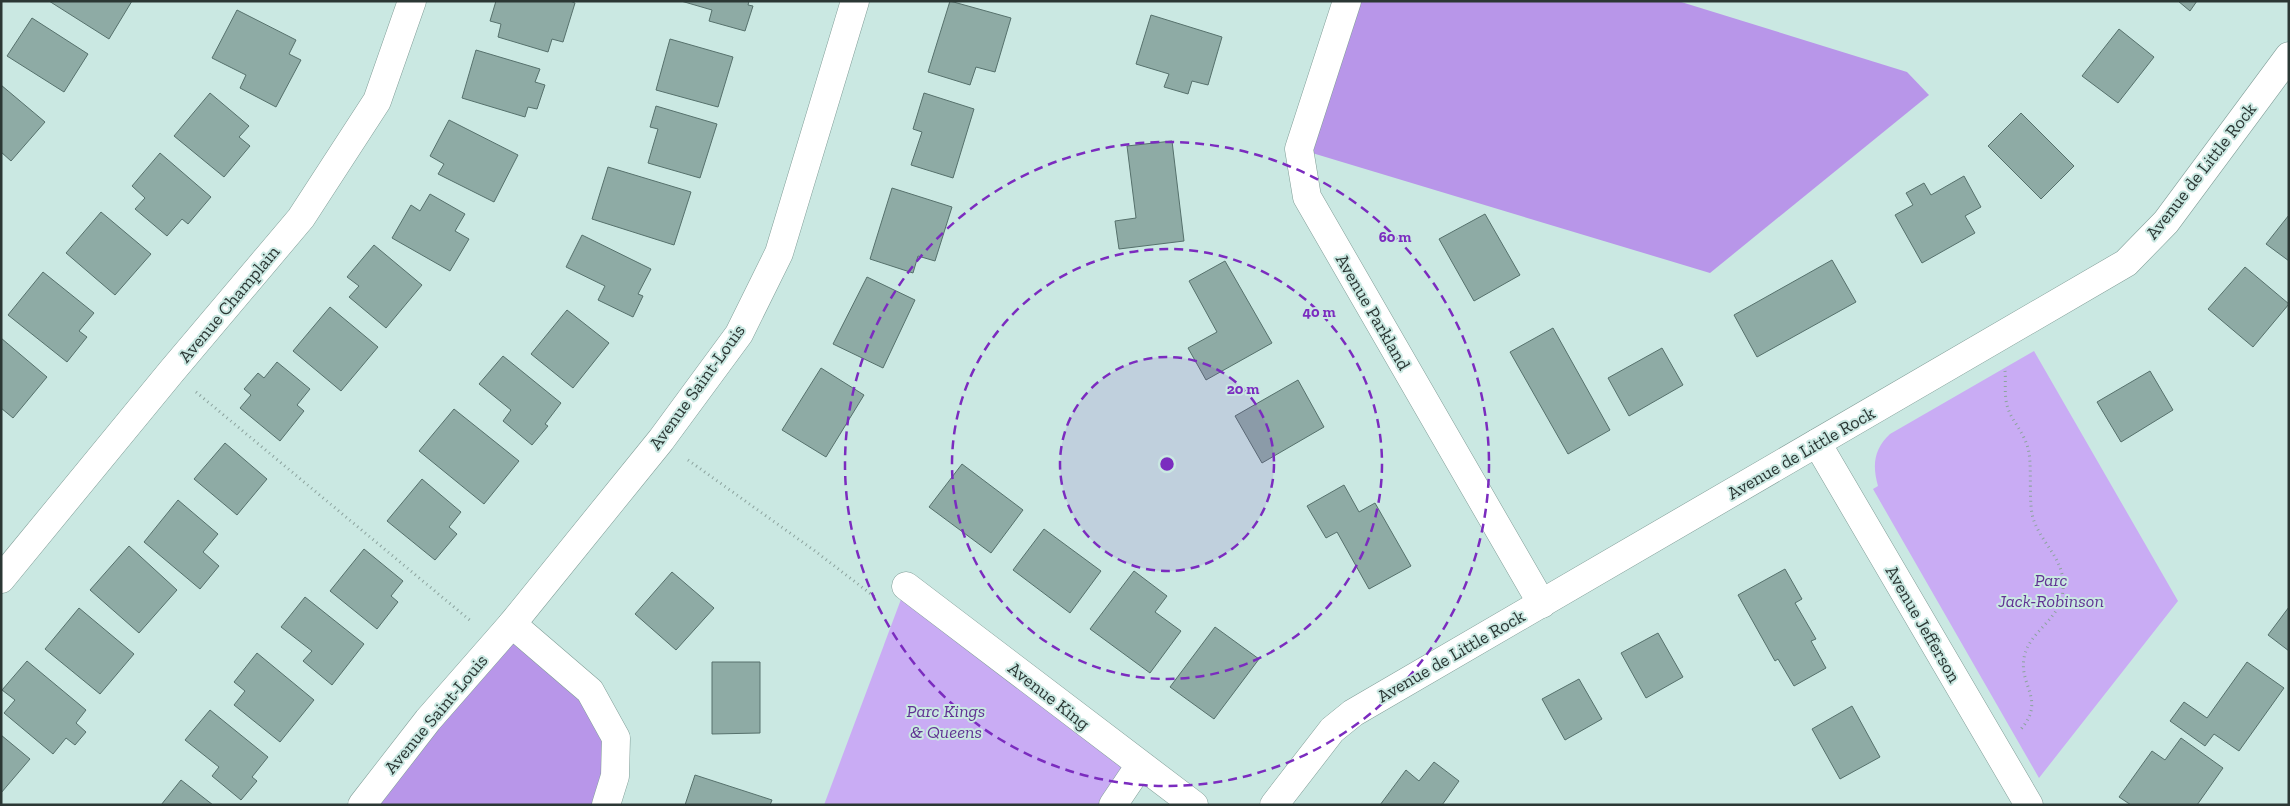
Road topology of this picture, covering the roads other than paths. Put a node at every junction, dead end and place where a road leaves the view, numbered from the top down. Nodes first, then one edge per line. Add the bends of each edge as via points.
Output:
1 (412, 1) edge
2 (855, 1) edge
3 (1347, 1) edge
4 (2289, 56) edge
5 (1817, 444) junction
6 (1, 579) edge
7 (906, 586) dead end
8 (1542, 604) junction
9 (512, 624) junction
10 (1140, 766) junction
11 (362, 805) edge
12 (606, 805) edge
13 (1113, 805) edge
14 (1194, 805) edge
15 (1274, 805) edge
16 (2029, 805) edge

1 - 6 street, Avenue Champlain via 377,101 301,218
2 - 9 street, Avenue Saint-Louis via 779,253 739,334 661,440
3 - 8 street, Avenue Parkland via 1299,149 1307,197
4 - 5 street, Avenue de Little Rock via 2166,222 2126,263
5 - 8 street, Avenue de Little Rock
5 - 16 street, Avenue Jefferson
7 - 10 street, Avenue King
8 - 15 street, Avenue de Little Rock via 1353,713 1332,730
9 - 11 street, Avenue Saint-Louis via 428,720
9 - 12 street via 590,691 616,738 616,776
10 - 13 street
10 - 14 street, Avenue King

